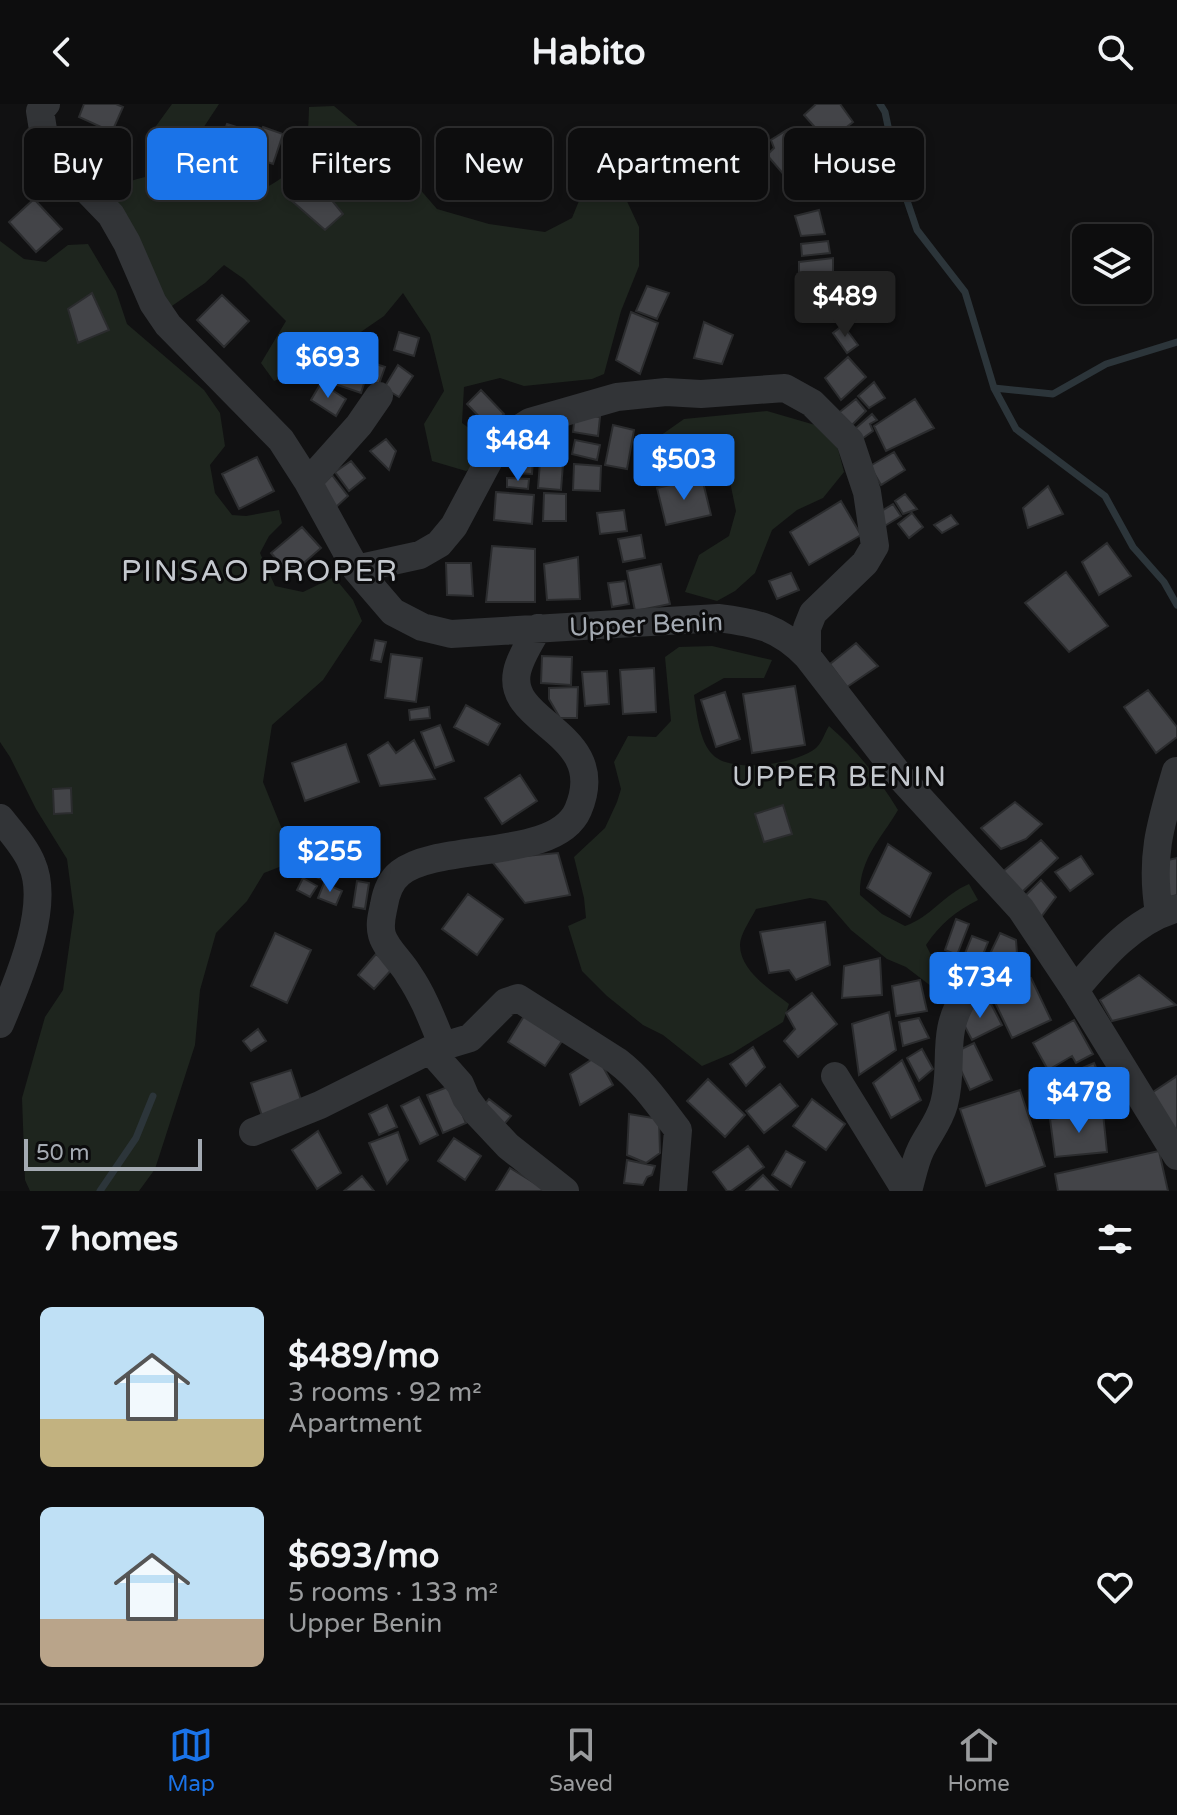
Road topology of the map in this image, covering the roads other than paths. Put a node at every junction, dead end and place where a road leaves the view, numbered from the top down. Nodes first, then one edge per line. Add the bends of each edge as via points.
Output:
1 (46, 104) edge
2 (379, 396) dead end
3 (308, 482) junction
4 (356, 569) junction
5 (538, 628) junction
6 (807, 656) junction
7 (1176, 771) edge
8 (0, 818) edge
9 (1168, 911) edge
10 (1075, 990) junction
11 (966, 994) dead end
12 (0, 1024) edge
13 (437, 1048) junction
14 (835, 1076) dead end
15 (253, 1132) dead end
16 (1177, 1156) edge
17 (565, 1191) edge
18 (673, 1191) edge
19 (907, 1191) edge

1 - 3 street, Upper Benin via 40,111 44,136 59,161 111,215 168,325 281,440
2 - 3 street
3 - 4 street, Upper Benin
4 - 5 street, Upper Benin via 393,612 422,627 451,634
4 - 6 street via 420,555 439,544 495,449 530,422 617,397 785,388 812,403 850,441 867,492 875,546 865,563 813,613
5 - 6 street, Upper Benin via 718,618 773,629
5 - 13 street via 517,673 518,691 526,706 575,750 585,779 578,809 558,832 400,872 386,897 380,924 383,939 422,997
6 - 10 street, Upper Benin via 903,780 1021,909
7 - 9 street via 1155,850 1154,881
8 - 12 street via 33,865 39,910
9 - 10 street via 1128,934
10 - 16 street, Upper Benin
11 - 19 street via 950,1028 945,1101
13 - 15 street
13 - 17 street via 477,1113
13 - 18 street via 470,1038 506,1002 518,998 632,1073 678,1130
14 - 19 street

